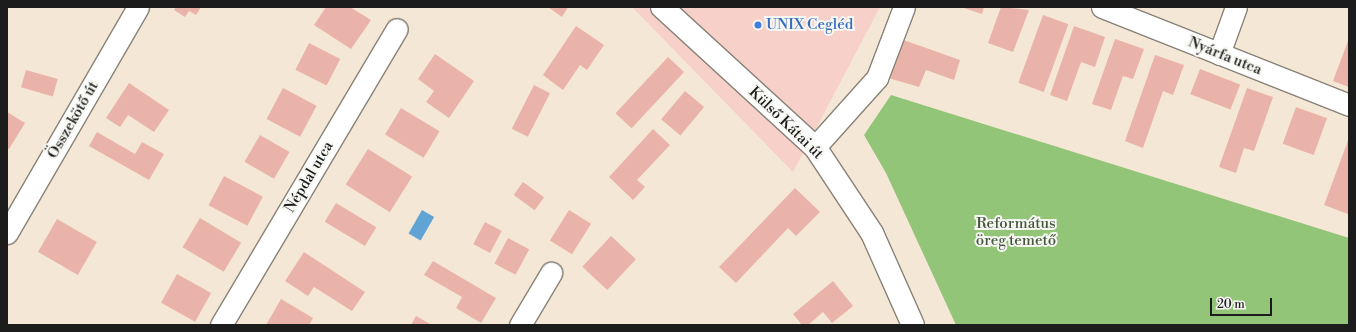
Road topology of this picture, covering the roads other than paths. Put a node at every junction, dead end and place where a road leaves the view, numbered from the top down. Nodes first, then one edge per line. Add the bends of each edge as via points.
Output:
1 (138, 7) edge
2 (662, 7) edge
3 (904, 7) edge
4 (1102, 7) edge
5 (1236, 7) edge
6 (397, 29) dead end
7 (1219, 54) junction
8 (1349, 105) edge
9 (815, 147) junction
10 (7, 233) edge
11 (551, 273) dead end
12 (221, 325) edge
13 (520, 325) edge
14 (913, 325) edge

1 - 10 street, Összekötő út
2 - 9 main road, Külső Kátai út
3 - 9 street via 877,78
4 - 7 street, Nyárfa utca
5 - 7 street
6 - 12 street, Népdal utca
7 - 8 street, Nyárfa utca
9 - 14 main road, Külső Kátai út via 872,233
11 - 13 street

